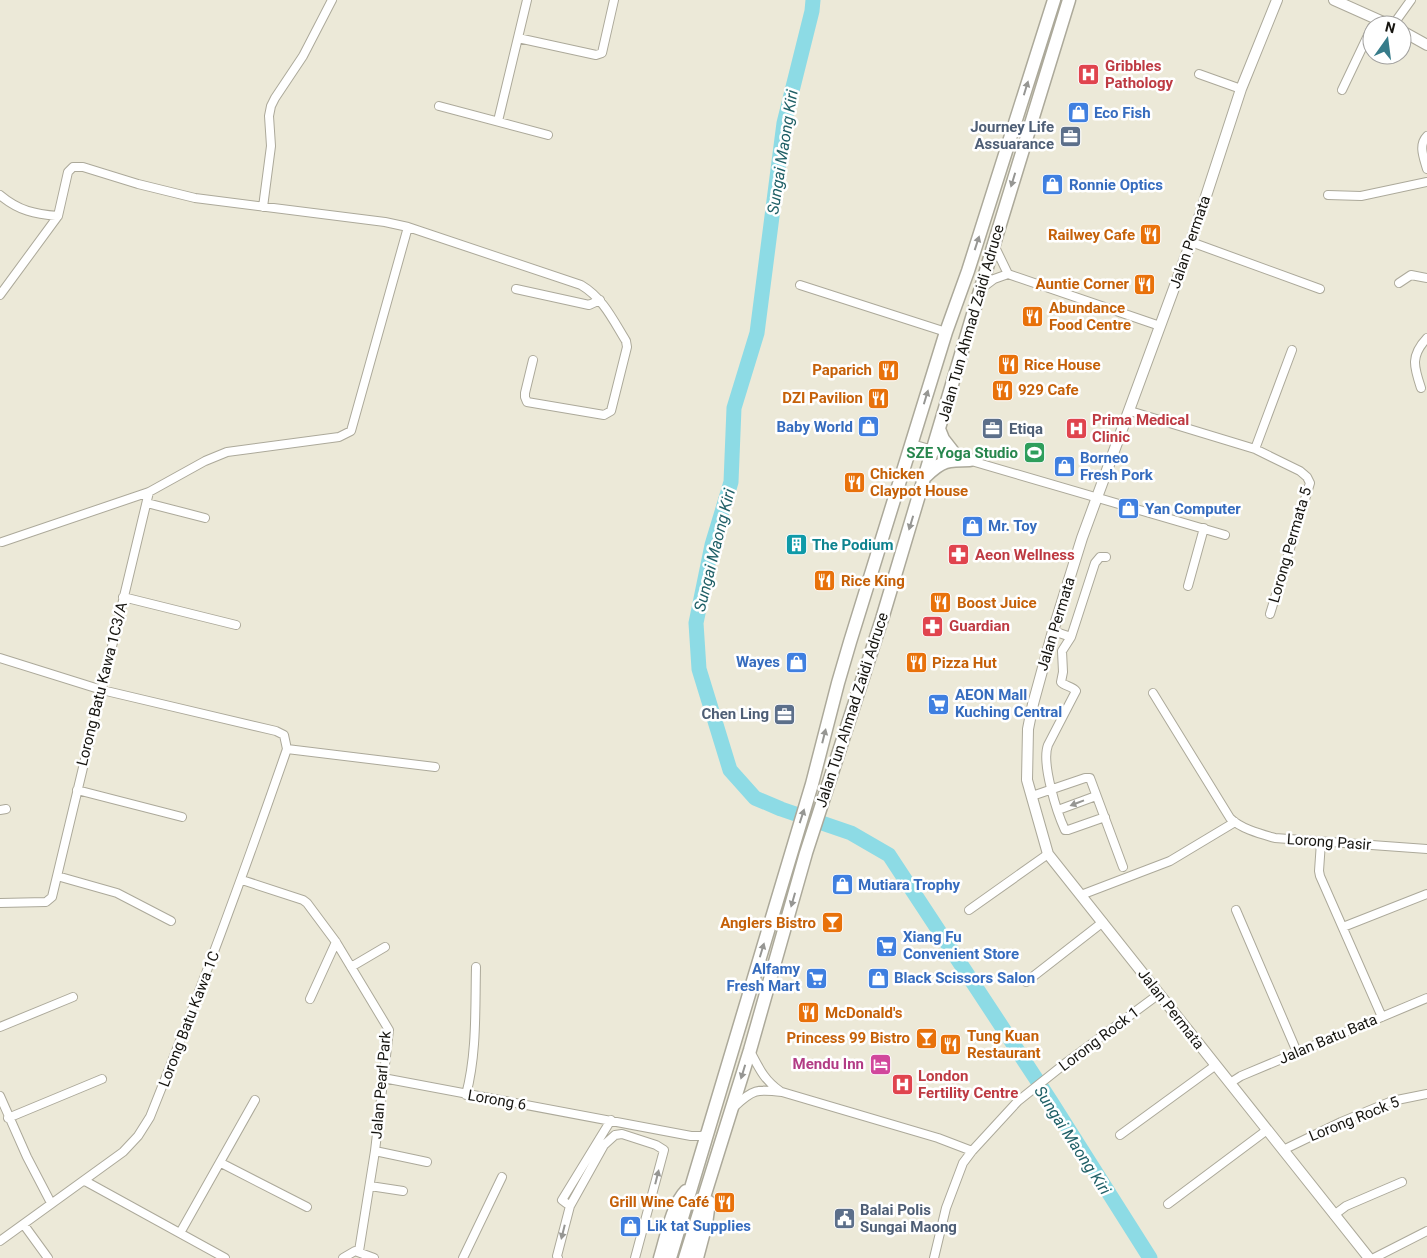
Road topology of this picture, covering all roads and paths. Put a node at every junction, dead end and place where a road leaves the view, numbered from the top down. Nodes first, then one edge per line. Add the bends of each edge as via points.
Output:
1 (332, 0) edge
2 (527, 0) edge
3 (614, 0) edge
4 (1054, 0) edge
5 (1069, 0) edge
6 (1278, 0) edge
7 (1334, 0) edge
8 (1411, 0) edge
9 (1399, 15) edge
10 (1362, 16) edge
11 (1412, 37) edge
12 (518, 38) junction
13 (1427, 45) edge
14 (1362, 48) edge
15 (1199, 74) dead end
16 (1241, 89) junction
17 (1342, 90) dead end
18 (439, 106) dead end
19 (498, 121) junction
20 (548, 135) dead end
21 (1427, 136) edge
22 (1427, 169) edge
23 (1427, 182) edge
24 (0, 195) edge
25 (1328, 195) dead end
26 (264, 207) junction
27 (58, 216) junction
28 (408, 227) junction
29 (1191, 242) junction
30 (994, 244) junction
31 (1008, 274) junction
32 (1427, 278) edge
33 (1399, 283) dead end
34 (800, 285) dead end
35 (516, 289) dead end
36 (980, 289) junction
37 (1320, 289) dead end
38 (0, 296) edge
39 (600, 300) junction
40 (1160, 326) junction
41 (946, 332) junction
42 (1427, 338) edge
43 (1292, 350) dead end
44 (533, 360) dead end
45 (1421, 388) dead end
46 (1130, 411) junction
47 (939, 429) junction
48 (912, 444) junction
49 (933, 450) junction
50 (1255, 450) junction
51 (957, 456) junction
52 (970, 460) junction
53 (926, 476) junction
54 (149, 492) junction
55 (1097, 498) junction
56 (147, 503) junction
57 (205, 518) dead end
58 (1204, 528) junction
59 (1225, 534) dead end
60 (2, 542) dead end
61 (1106, 557) dead end
62 (1188, 586) dead end
63 (123, 597) junction
64 (1270, 614) dead end
65 (236, 625) dead end
66 (1053, 631) junction
67 (1071, 637) junction
68 (0, 658) edge
69 (102, 690) junction
70 (1153, 693) dead end
71 (287, 749) junction
72 (435, 768) dead end
73 (1052, 789) junction
74 (77, 790) junction
75 (1032, 796) junction
76 (1096, 796) junction
77 (1058, 810) junction
78 (182, 817) dead end
79 (1105, 818) junction
80 (1235, 822) junction
81 (1321, 842) junction
82 (1427, 849) edge
83 (1048, 854) junction
84 (1123, 867) dead end
85 (57, 876) junction
86 (242, 880) junction
87 (1427, 894) edge
88 (1081, 895) junction
89 (0, 903) edge
90 (969, 910) dead end
91 (1236, 910) dead end
92 (171, 921) dead end
93 (1103, 922) junction
94 (1344, 927) junction
95 (336, 942) junction
96 (385, 947) dead end
97 (351, 967) junction
98 (476, 967) dead end
99 (1026, 982) dead end
100 (1159, 994) junction
101 (74, 997) dead end
102 (1427, 998) edge
103 (310, 999) dead end
104 (1382, 1016) junction
105 (0, 1027) edge
106 (750, 1050) junction
107 (1296, 1052) junction
108 (1216, 1065) junction
109 (383, 1078) junction
110 (102, 1079) dead end
111 (1230, 1083) junction
112 (782, 1092) junction
113 (1427, 1094) edge
114 (466, 1095) junction
115 (0, 1096) edge
116 (255, 1100) dead end
117 (732, 1109) junction
118 (8, 1118) junction
119 (611, 1120) junction
120 (1267, 1130) junction
121 (707, 1134) junction
122 (1120, 1135) dead end
123 (598, 1149) junction
124 (1283, 1150) junction
125 (972, 1151) junction
126 (376, 1152) junction
127 (427, 1162) dead end
128 (221, 1163) junction
129 (502, 1177) dead end
130 (85, 1181) junction
131 (1402, 1182) dead end
132 (692, 1185) junction
133 (370, 1186) junction
134 (707, 1187) junction
135 (404, 1191) dead end
136 (51, 1203) junction
137 (1168, 1204) dead end
138 (570, 1206) junction
139 (307, 1207) dead end
140 (1334, 1215) junction
141 (24, 1225) junction
142 (1427, 1231) edge
143 (180, 1233) junction
144 (0, 1241) edge
145 (359, 1252) junction
146 (1386, 1255) edge
147 (48, 1258) edge
148 (225, 1258) edge
149 (343, 1258) edge
150 (374, 1258) edge
151 (463, 1258) edge
152 (558, 1258) edge
153 (635, 1258) edge
154 (660, 1258) edge
155 (670, 1258) edge
156 (685, 1258) edge
157 (697, 1258) edge
158 (934, 1258) edge
159 (1369, 1258) edge
160 (1374, 1258) edge

1 - 26 street via 303,56 270,106 271,146
2 - 12 street
3 - 12 street via 602,53 596,55
41 -> 4 main road, Jalan Tun Ahmad Zaidi Adruce
5 -> 30 main road, Jalan Tun Ahmad Zaidi Adruce
6 - 16 street, Jalan Permata
7 - 10 street
8 - 9 street
11 - 13 street
12 - 19 street
14 - 17 street
15 - 16 street
16 - 29 street, Jalan Permata
18 - 19 street
19 - 20 street
21 - 22 street via 1422,140
23 - 25 street via 1361,196
24 - 27 street via 28,212
26 - 27 street via 195,198 73,167 68,172
26 - 28 street
27 - 38 street
28 - 39 street via 581,285
28 - 54 street via 351,431 339,437 227,452
29 - 37 street
29 - 40 street, Jalan Permata
30 - 31 street
30 - 36 main road, Jalan Tun Ahmad Zaidi Adruce
31 - 36 street
31 - 40 street
32 - 33 street via 1411,275
34 - 41 street
35 - 39 street via 589,305
36 - 47 main road, Jalan Tun Ahmad Zaidi Adruce
39 - 44 street via 627,347 608,414 604,416 527,402 525,393
40 - 46 street, Jalan Permata
48 -> 41 main road, Jalan Tun Ahmad Zaidi Adruce
42 - 45 street via 1415,360 1414,370
43 - 50 street
46 - 50 street, Lorong Permata 5
46 - 55 street, Jalan Permata
47 - 49 main road, Jalan Tun Ahmad Zaidi Adruce
47 - 51 main road
48 - 49 street
121 -> 48 main road, Jalan Tun Ahmad Zaidi Adruce via 812,784 838,683
49 - 51 street
49 - 53 main road, Jalan Tun Ahmad Zaidi Adruce
50 - 64 street, Lorong Permata 5 via 1300,471 1310,483
51 - 52 street
52 - 53 main road via 944,462
52 - 55 street
53 -> 106 main road, Jalan Tun Ahmad Zaidi Adruce via 806,853
54 - 56 street, Lorong Batu Kawa 1C3/A
54 - 60 street
55 - 58 street
55 - 66 street, Jalan Permata
56 - 57 street
56 - 63 street, Lorong Batu Kawa 1C3/A
58 - 59 street
58 - 62 street
61 - 67 street via 1100,557 1095,563
63 - 65 street
63 - 69 street, Lorong Batu Kawa 1C3/A
66 - 67 street
66 - 75 street, Jalan Permata via 1028,729 1027,780
67 - 73 street via 1062,651 1061,680 1076,691 1047,749 1046,764
68 - 69 street
69 - 71 street via 276,731 284,735
69 - 74 street, Lorong Batu Kawa 1C3/A
70 - 80 street, Lorong Pasir
71 - 72 street
71 - 86 street, Lorong Batu Kawa 1C
73 - 75 street
73 - 76 street via 1088,777
73 - 77 street
74 - 78 street
74 - 85 street, Lorong Batu Kawa 1C3/A
75 - 83 street, Jalan Permata
76 -> 77 street
76 - 79 street
77 - 79 street via 1065,830
79 - 84 street
80 - 81 street, Lorong Pasir via 1275,838
80 - 88 street via 1170,862
81 - 82 street, Lorong Pasir
81 - 94 street via 1320,876
83 - 88 street, Jalan Permata
83 - 90 street
85 - 89 street, Lorong Batu Kawa 1C3/A via 50,900
85 - 92 street via 117,893
86 - 95 street, Jalan Pearl Park via 303,900
86 - 130 street, Lorong Batu Kawa 1C via 150,1117 134,1142
87 - 94 street
88 - 93 street, Jalan Permata
91 - 107 street
93 - 99 street
93 - 100 street, Jalan Permata
94 - 104 street
95 - 97 street, Jalan Pearl Park
95 - 103 street
96 - 97 street
97 - 109 street, Jalan Pearl Park via 389,1030
98 - 114 street via 472,1073
100 - 108 street, Jalan Permata
100 - 125 street, Lorong Rock 1 via 1018,1101
101 - 105 street
102 - 104 street, Jalan Batu Bata
104 - 107 street, Jalan Batu Bata
106 - 112 street via 764,1077
106 -> 117 main road, Jalan Tun Ahmad Zaidi Adruce
107 - 111 street, Jalan Batu Bata
108 - 111 street, Jalan Permata
108 - 122 street
109 - 114 street, Lorong 6
109 - 126 street, Jalan Pearl Park
110 - 118 street
111 - 120 street, Jalan Permata
112 - 117 street via 761,1089
112 - 125 street
113 - 124 street, Lorong Rock 5 via 1392,1101
114 - 119 street, Lorong 6
115 - 118 street
116 - 128 street
117 - 134 main road, Jalan Tun Ahmad Zaidi Adruce
118 - 136 street
119 - 121 street, Lorong 6 via 691,1136
119 - 123 street
120 - 124 street, Jalan Permata
120 - 137 street
121 - 132 main road, Jalan Tun Ahmad Zaidi Adruce
123 - 138 street
123 - 138 street via 562,1200
153 -> 123 street via 664,1150 622,1134 615,1135
124 - 140 street, Jalan Permata
125 - 158 street, Lorong Rock 1 via 963,1163 946,1208
126 - 127 street
126 - 133 street, Jalan Pearl Park
128 - 139 street
128 - 143 street
129 - 151 street
130 - 136 street, Lorong Batu Kawa 1C
130 - 143 street
131 - 140 street via 1346,1206
132 - 154 main road via 680,1197
132 - 155 main road, Jalan Tun Ahmad Zaidi Adruce
133 - 135 street
133 - 145 street, Jalan Pearl Park
134 - 156 main road, Jalan Tun Ahmad Zaidi Adruce
134 - 157 main road via 709,1203
136 - 141 street, Lorong Batu Kawa 1C
138 -> 152 street
140 - 159 street, Jalan Permata
141 - 144 street, Lorong Batu Kawa 1C
141 - 147 street
142 - 146 street
143 - 148 street
145 - 149 street via 350,1252
145 - 150 street
146 - 160 street

